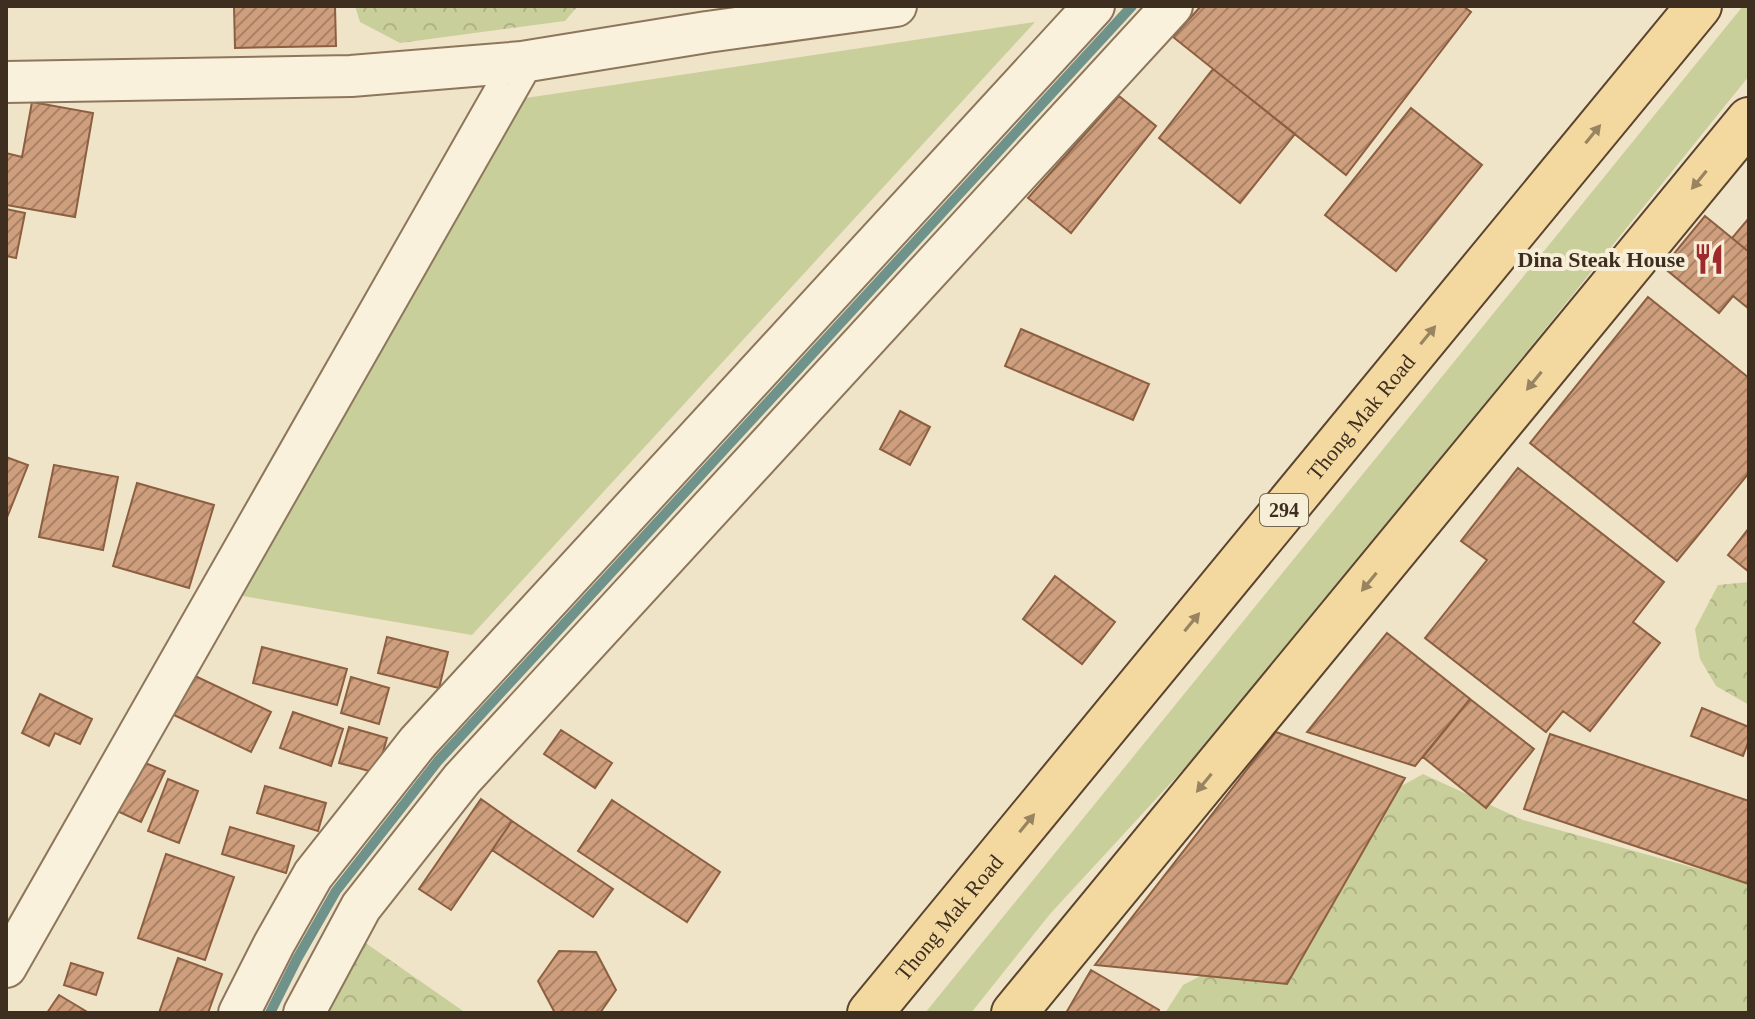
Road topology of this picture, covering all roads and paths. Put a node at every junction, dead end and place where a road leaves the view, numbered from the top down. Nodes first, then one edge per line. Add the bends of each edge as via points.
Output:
1 (896, 6) edge
2 (1094, 6) edge
3 (1172, 6) edge
4 (1699, 6) edge
5 (714, 19) edge
6 (522, 62) junction
7 (6, 82) edge
8 (1749, 120) edge
9 (6, 967) edge
10 (239, 1013) edge
11 (304, 1013) edge
12 (870, 1013) edge
13 (1014, 1013) edge

1 - 5 street
2 - 10 street via 418,742 313,875
3 - 11 street via 462,779 361,907
12 -> 4 main road, Thong Mak Road / 294
5 - 6 street
6 - 7 street via 351,76
6 - 9 street
8 -> 13 main road

